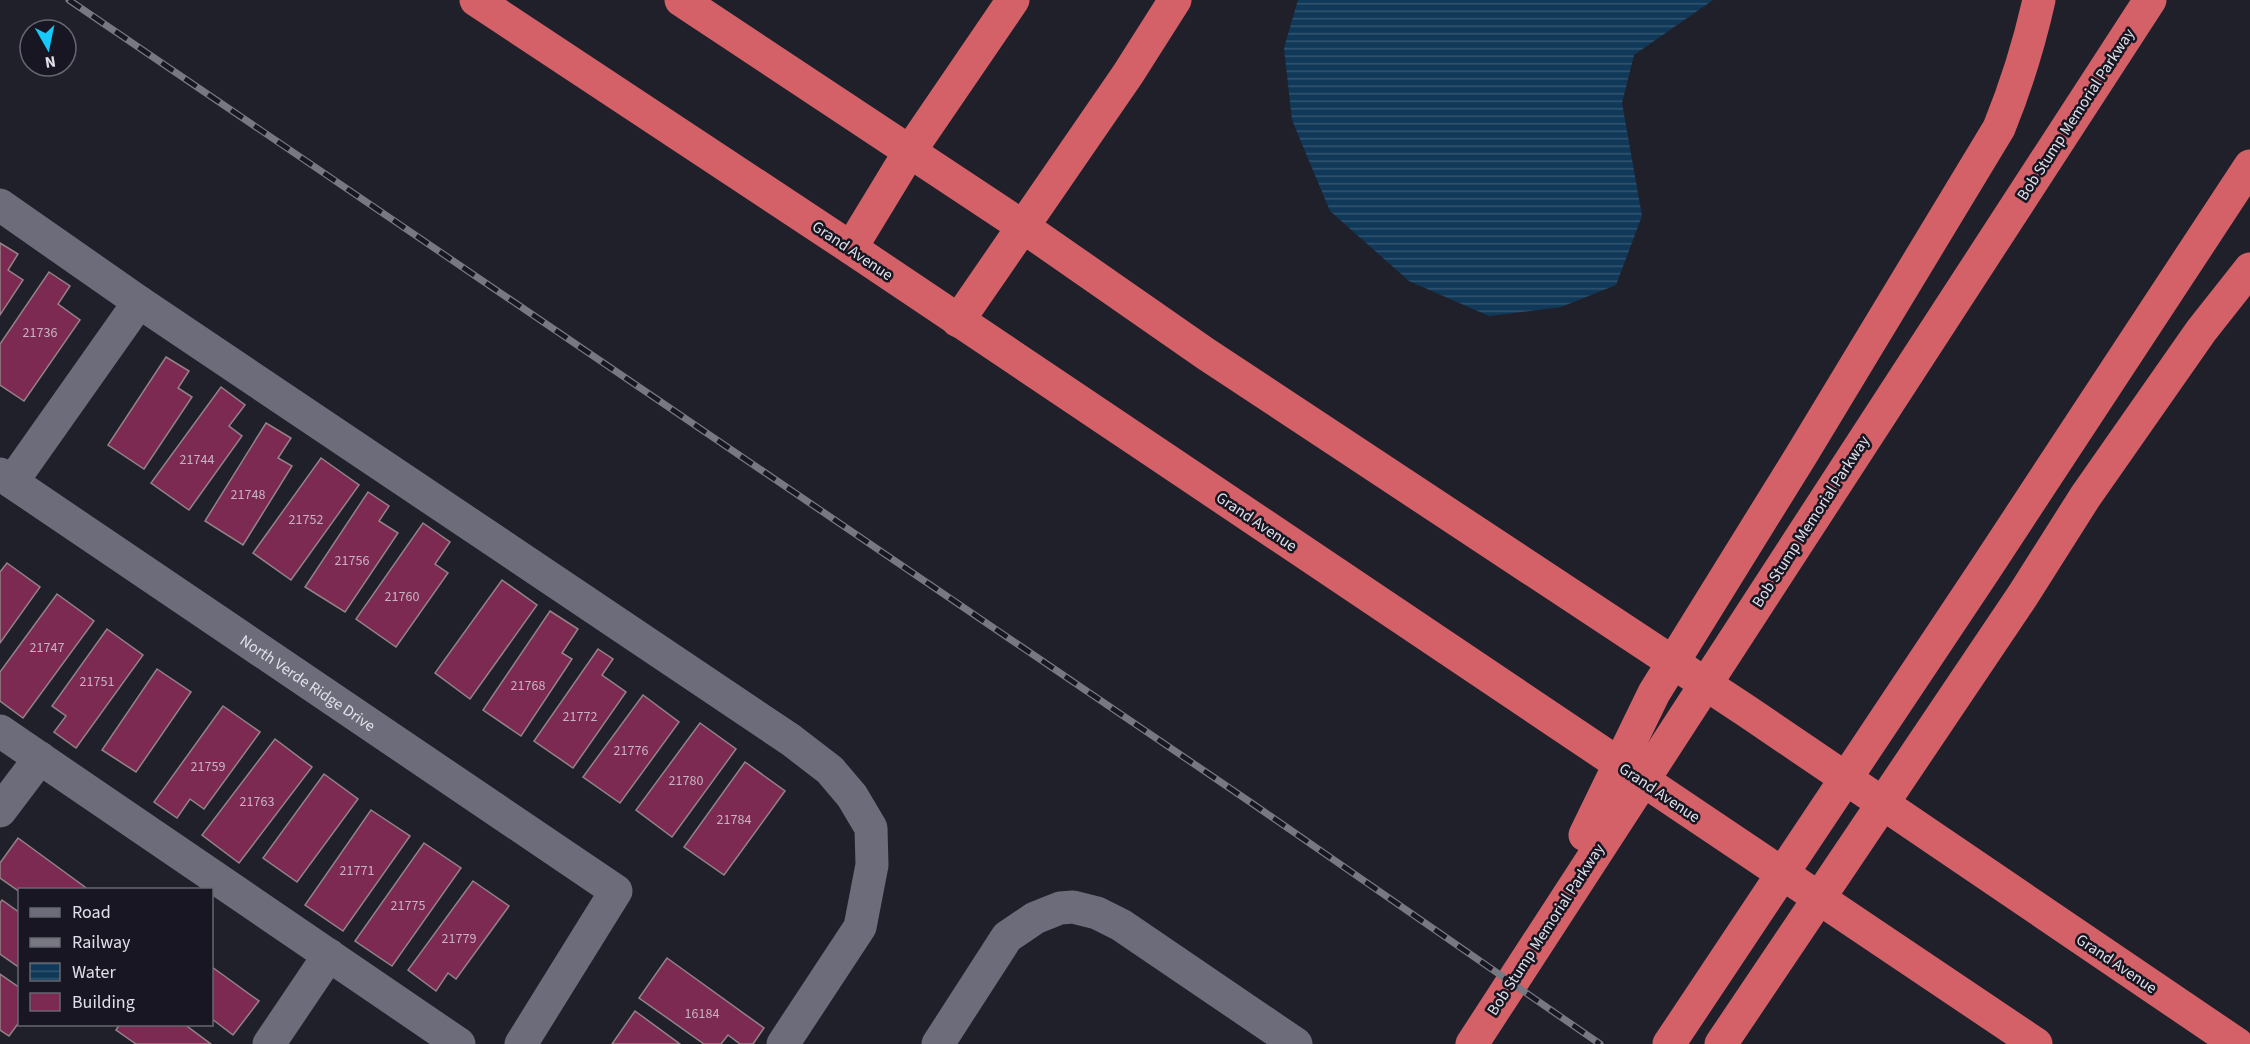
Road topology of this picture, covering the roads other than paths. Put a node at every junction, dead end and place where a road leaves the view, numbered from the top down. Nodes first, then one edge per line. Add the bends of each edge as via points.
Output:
1 (476, 0) edge
2 (681, 0) edge
3 (1013, 0) edge
4 (1175, 0) edge
5 (2039, 0) edge
6 (2150, 0) edge
7 (910, 151) junction
8 (2250, 166) edge
9 (0, 206) edge
10 (1022, 226) junction
11 (850, 248) junction
12 (2250, 269) edge
13 (139, 302) junction
14 (958, 321) junction
15 (6, 478) edge
16 (0, 731) edge
17 (40, 758) junction
18 (0, 811) edge
19 (329, 955) junction
20 (1524, 961) junction
21 (269, 1044) edge
22 (459, 1044) edge
23 (521, 1044) edge
24 (783, 1044) edge
25 (938, 1044) edge
26 (1296, 1044) edge
27 (1472, 1044) edge
28 (1669, 1044) edge
29 (1721, 1044) edge
30 (2036, 1044) edge
31 (2237, 1044) edge

1 - 11 highway, Grand Avenue
2 - 7 highway, Grand Avenue
3 - 7 highway
4 - 10 highway
5 - 20 highway via 2016,86 1999,128 1654,693
6 - 20 highway, Bob Stump Memorial Parkway
7 - 10 highway, Grand Avenue
7 - 11 highway
8 - 28 highway
9 - 13 street
10 - 14 highway
10 - 31 highway, Grand Avenue via 1206,354 1748,712
11 - 14 highway, Grand Avenue
12 - 29 highway via 2201,331 2085,497
13 - 15 street
13 - 24 street via 830,770 872,828 872,865 860,927
14 - 30 highway, Grand Avenue
15 - 23 street, North Verde Ridge Drive via 616,891
16 - 17 street
17 - 18 street
17 - 19 street
19 - 21 street
19 - 22 street
20 - 27 highway, Bob Stump Memorial Parkway
25 - 26 street via 1007,937 1035,918 1073,907 1121,925

